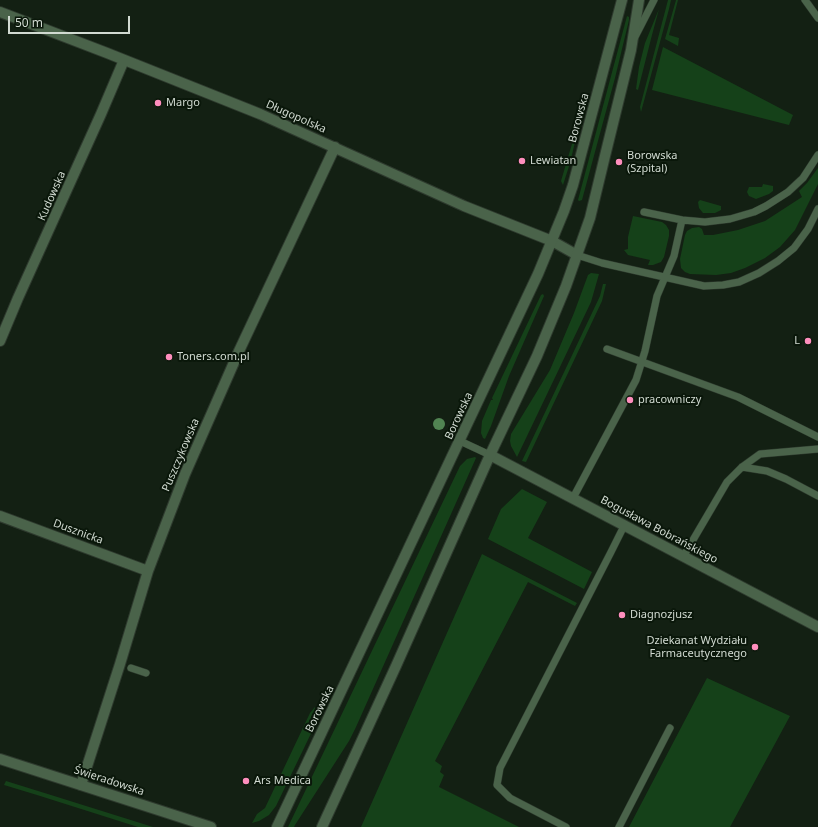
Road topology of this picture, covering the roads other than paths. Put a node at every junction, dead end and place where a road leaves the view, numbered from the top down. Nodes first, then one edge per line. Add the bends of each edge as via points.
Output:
1 (622, 0) edge
2 (639, 0) edge
3 (654, 0) edge
4 (805, 0) edge
5 (0, 12) edge
6 (818, 18) edge
7 (633, 43) junction
8 (124, 60) junction
9 (335, 147) junction
10 (818, 154) edge
11 (818, 209) edge
12 (644, 212) dead end
13 (682, 220) junction
14 (552, 241) junction
15 (577, 255) junction
16 (665, 278) junction
17 (0, 341) edge
18 (607, 349) dead end
19 (642, 361) junction
20 (818, 437) edge
21 (460, 441) junction
22 (818, 449) edge
23 (490, 455) junction
24 (742, 467) junction
25 (818, 496) edge
26 (573, 498) junction
27 (0, 516) edge
28 (624, 526) junction
29 (683, 557) junction
30 (148, 571) junction
31 (818, 627) edge
32 (131, 668) dead end
33 (146, 673) dead end
34 (670, 728) dead end
35 (0, 760) edge
36 (82, 785) junction
37 (211, 827) edge
38 (277, 827) edge
39 (322, 827) edge
40 (566, 827) edge
41 (619, 827) edge

1 - 14 street, Borowska via 573,185
2 - 7 street
3 - 7 lane
4 - 6 lane
5 - 8 street, Długopolska
7 - 15 street via 590,218
8 - 9 street, Długopolska
8 - 17 street, Kudowska
9 - 14 street, Długopolska via 464,206
9 - 30 street, Puszczykowska via 238,351 185,474
10 - 13 lane via 794,188 754,212 730,220
11 - 16 lane via 794,248 778,261 747,279 723,285 704,286
12 - 13 lane
13 - 16 lane via 674,256
14 - 15 street, Długopolska
14 - 21 street, Borowska
15 - 16 lane
15 - 23 street via 537,356
16 - 19 lane via 657,296
18 - 19 lane
19 - 20 lane via 738,397
19 - 26 lane via 636,380
21 - 23 lane
21 - 38 street, Borowska
22 - 24 lane via 760,454
23 - 26 street, Bogusława Bobrańskiego
23 - 39 street
24 - 25 lane via 767,470
24 - 29 lane via 727,482
26 - 28 street, Bogusława Bobrańskiego
27 - 30 street, Dusznicka
28 - 29 street, Bogusława Bobrańskiego
28 - 40 lane via 500,768 497,785 510,798
29 - 31 street, Bogusława Bobrańskiego
30 - 36 street, Puszczykowska
32 - 33 lane
34 - 41 lane
35 - 36 street, Świeradowska
36 - 37 street, Świeradowska

